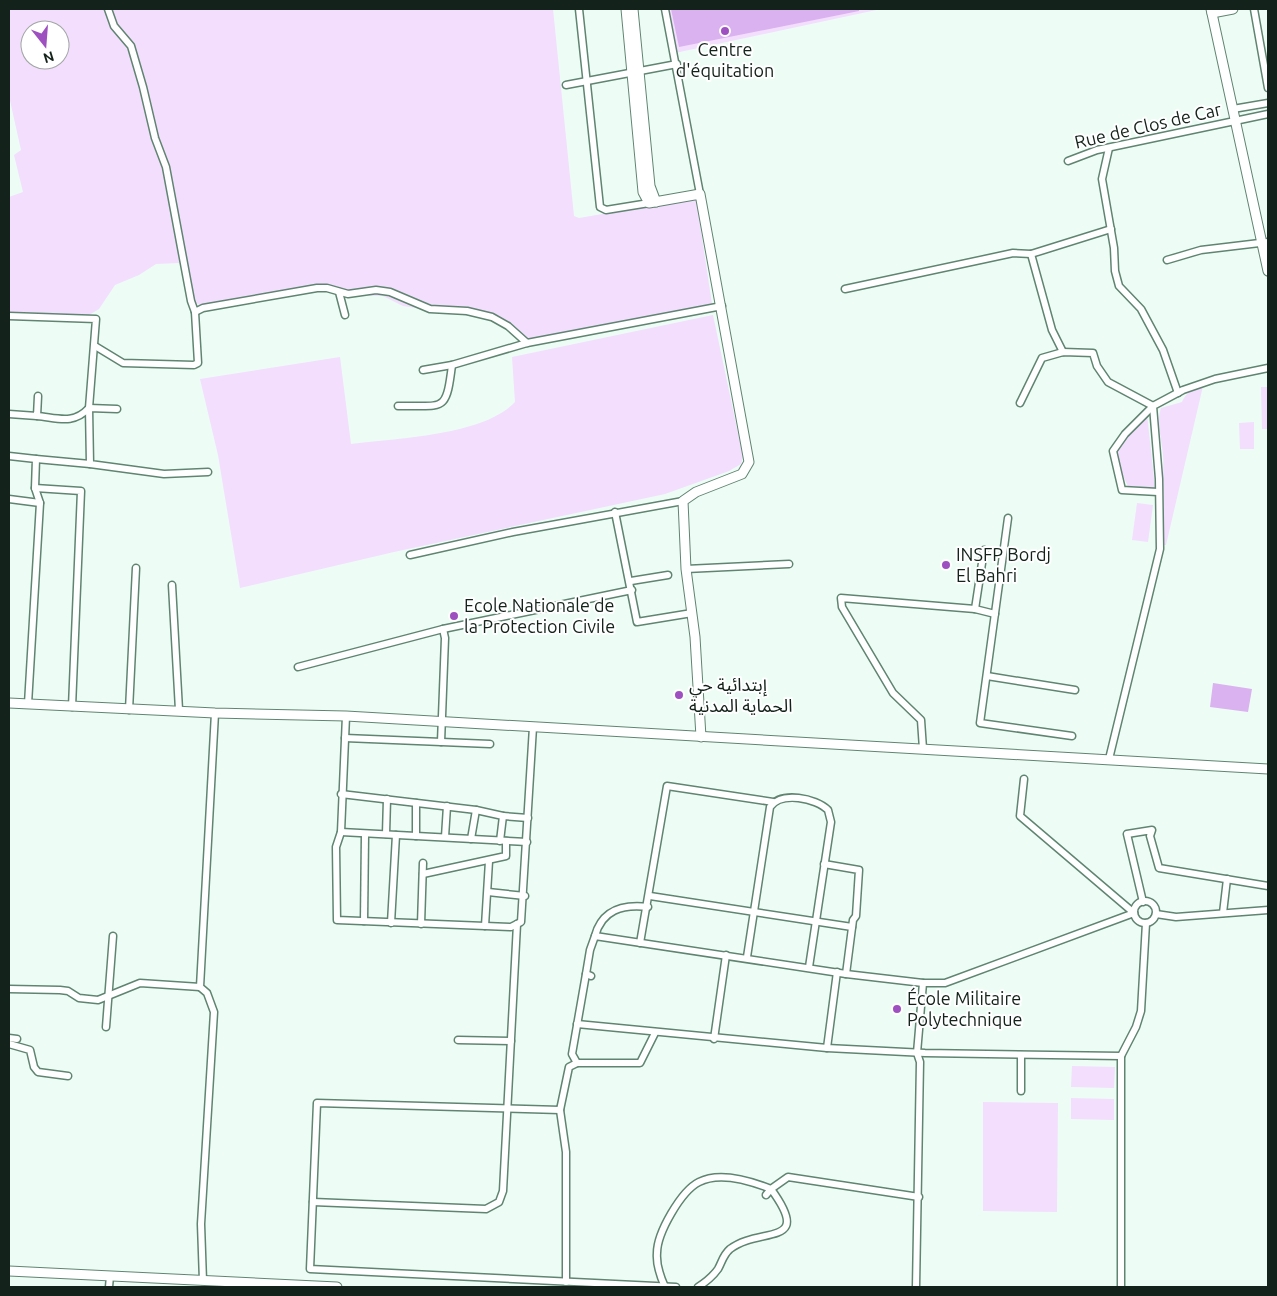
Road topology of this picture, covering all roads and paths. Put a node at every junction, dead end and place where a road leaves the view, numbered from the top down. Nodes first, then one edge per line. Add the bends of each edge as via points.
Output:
1 (108, 9) edge
2 (579, 9) edge
3 (626, 9) edge
4 (633, 9) edge
5 (665, 9) edge
6 (1233, 9) edge
7 (1254, 9) edge
8 (1216, 10) edge
9 (1265, 45) edge
10 (677, 64) junction
11 (1267, 68) edge
12 (637, 72) junction
13 (587, 82) junction
14 (566, 86) dead end
15 (1268, 88) edge
16 (1268, 103) edge
17 (1233, 109) junction
18 (1268, 114) edge
19 (1236, 120) junction
20 (1109, 148) junction
21 (1068, 161) dead end
22 (700, 194) junction
23 (652, 203) junction
24 (1111, 229) junction
25 (1265, 239) edge
26 (1031, 254) junction
27 (1167, 260) dead end
28 (1268, 271) edge
29 (845, 289) dead end
30 (339, 292) junction
31 (722, 306) junction
32 (195, 312) junction
33 (345, 315) dead end
34 (9, 316) edge
35 (527, 343) junction
36 (95, 346) junction
37 (1063, 352) junction
38 (452, 365) junction
39 (1268, 368) edge
40 (423, 370) dead end
41 (1178, 393) junction
42 (38, 396) dead end
43 (1020, 403) dead end
44 (398, 406) dead end
45 (1152, 406) junction
46 (89, 408) junction
47 (117, 409) dead end
48 (9, 414) edge
49 (37, 416) junction
50 (9, 456) edge
51 (36, 459) junction
52 (90, 464) junction
53 (208, 472) dead end
54 (35, 488) junction
55 (1158, 492) junction
56 (9, 500) edge
57 (683, 501) junction
58 (40, 503) junction
59 (615, 512) junction
60 (1008, 518) dead end
61 (984, 550) dead end
62 (410, 555) dead end
63 (789, 564) dead end
64 (136, 568) dead end
65 (686, 569) junction
66 (668, 575) dead end
67 (630, 582) junction
68 (172, 585) dead end
69 (632, 590) junction
70 (975, 609) junction
71 (692, 613) junction
72 (995, 614) junction
73 (443, 629) junction
74 (298, 667) dead end
75 (987, 676) junction
76 (1075, 690) dead end
77 (9, 703) edge
78 (28, 704) junction
79 (72, 707) junction
80 (129, 710) junction
81 (179, 710) junction
82 (215, 713) junction
83 (346, 716) junction
84 (441, 722) junction
85 (533, 727) junction
86 (1072, 736) dead end
87 (345, 738) junction
88 (701, 738) junction
89 (441, 742) junction
90 (490, 744) dead end
91 (923, 749) junction
92 (1108, 759) junction
93 (1268, 770) edge
94 (1024, 779) dead end
95 (341, 794) junction
96 (387, 799) junction
97 (773, 802) junction
98 (416, 803) junction
99 (447, 806) junction
100 (476, 810) junction
101 (503, 816) junction
102 (528, 818) junction
103 (341, 832) junction
104 (386, 834) junction
105 (365, 835) junction
106 (396, 835) junction
107 (416, 836) junction
108 (446, 838) junction
109 (472, 839) junction
110 (503, 841) junction
111 (527, 842) junction
112 (489, 861) junction
113 (423, 863) dead end
114 (824, 864) junction
115 (423, 874) junction
116 (1227, 879) junction
117 (1268, 886) edge
118 (488, 892) junction
119 (525, 896) junction
120 (650, 896) junction
121 (1143, 902) junction
122 (648, 907) junction
123 (1268, 910) edge
124 (755, 911) junction
125 (1134, 913) junction
126 (1222, 913) junction
127 (1156, 914) junction
128 (815, 920) junction
129 (364, 921) junction
130 (391, 923) junction
131 (1146, 923) junction
132 (420, 924) junction
133 (517, 924) junction
134 (485, 926) junction
135 (852, 927) junction
136 (113, 936) dead end
137 (595, 936) junction
138 (640, 943) junction
139 (726, 955) junction
140 (747, 957) junction
141 (810, 967) junction
142 (837, 972) junction
143 (846, 974) junction
144 (923, 984) junction
145 (200, 987) junction
146 (9, 989) edge
147 (108, 996) junction
148 (577, 1024) junction
149 (106, 1027) dead end
150 (655, 1033) junction
151 (9, 1038) edge
152 (714, 1038) junction
153 (17, 1039) dead end
154 (458, 1040) dead end
155 (511, 1041) junction
156 (9, 1044) edge
157 (827, 1048) junction
158 (917, 1053) junction
159 (1021, 1055) junction
160 (1121, 1056) junction
161 (577, 1063) junction
162 (68, 1076) dead end
163 (1021, 1091) dead end
164 (506, 1108) junction
165 (560, 1110) junction
166 (771, 1188) junction
167 (766, 1195) dead end
168 (919, 1197) junction
169 (313, 1202) junction
170 (9, 1271) edge
171 (110, 1276) junction
172 (204, 1281) junction
173 (566, 1282) junction
174 (109, 1287) edge
175 (337, 1287) edge
176 (665, 1287) edge
177 (676, 1287) edge
178 (698, 1287) edge
179 (916, 1287) edge
180 (1121, 1287) edge

1 - 32 street via 114,26 131,46 155,138 166,167
2 - 13 street
3 - 12 main road
4 - 12 main road
5 - 10 street
6 - 8 main road
7 - 9 street
8 - 17 main road
9 - 11 street
10 - 12 street
10 - 22 street
11 - 15 street
12 - 13 street
12 - 23 main road
13 - 14 street
13 - 23 street via 600,207 606,210
16 - 17 street
17 - 19 main road
18 - 19 street, Rue de Clos de Car
19 - 20 street, Rue de Clos de Car
19 - 25 main road
20 - 21 street, Rue de Clos de Car
20 - 24 street via 1102,179
22 - 23 main road
22 - 31 main road
24 - 26 street
24 - 41 street via 1119,286 1141,309 1163,350
25 - 27 street via 1201,250
25 - 28 main road
26 - 29 street via 1013,253
26 - 37 street via 1052,330
30 - 32 street via 317,288
30 - 33 street
30 - 35 street via 390,292 430,309 467,311 492,317
31 - 35 street
31 - 57 main road via 749,462 742,474 696,492
32 - 36 street via 198,363 194,365 124,363
34 - 36 street via 96,319
35 - 38 street
36 - 46 street
37 - 43 street via 1042,358
37 - 45 street via 1093,353 1108,382
38 - 40 street
38 - 44 street via 448,397 444,402
39 - 41 street via 1215,379
41 - 45 street
42 - 49 street
45 - 55 street
45 - 55 street via 1113,451 1122,490
46 - 47 street
46 - 49 street via 73,420
46 - 52 street
48 - 49 street
50 - 51 street
51 - 52 street
51 - 54 street
52 - 53 street via 164,474
54 - 58 street
54 - 79 street via 81,491
55 - 92 street via 1160,549
56 - 58 street
57 - 59 street
57 - 65 main road
58 - 78 street
59 - 62 street
59 - 67 street
60 - 72 street
61 - 70 street
63 - 65 street
64 - 80 street
65 - 71 main road
66 - 67 street
67 - 69 street
68 - 81 street
69 - 71 street via 637,622
69 - 73 street
70 - 72 street
70 - 91 street via 842,597 840,600 893,693 921,720
71 - 88 main road
72 - 75 street
73 - 74 street
73 - 84 street
75 - 76 street
75 - 86 street via 980,723
77 - 78 main road
78 - 79 main road
79 - 80 main road
80 - 81 main road
81 - 82 main road
82 - 83 main road
82 - 145 street
83 - 84 main road
83 - 87 street
84 - 85 main road
84 - 89 street
85 - 88 main road
85 - 102 street
87 - 89 street
87 - 95 street
88 - 91 main road
89 - 90 street
91 - 92 main road
92 - 93 main road
94 - 125 street via 1020,816
95 - 96 street
95 - 103 street
96 - 98 street
96 - 104 street
97 - 114 street via 785,798 813,801 828,810 832,822
97 - 120 street via 667,786
97 - 124 street via 768,813
98 - 99 street
98 - 107 street
99 - 100 street
99 - 108 street
100 - 101 street
100 - 109 street
101 - 102 street
101 - 110 street
102 - 111 street
103 - 105 street
103 - 129 street via 336,847 337,920
104 - 105 street
104 - 106 street
105 - 129 street
106 - 107 street
106 - 130 street
107 - 108 street
108 - 109 street
109 - 110 street
110 - 111 street
110 - 112 street via 506,856
111 - 119 street
112 - 115 street
112 - 118 street
113 - 115 street
114 - 128 street
114 - 135 street via 861,870
115 - 132 street
116 - 117 street
116 - 121 street via 1159,868 1150,836 1152,830 1127,834
116 - 126 street
118 - 119 street
118 - 134 street
119 - 133 street via 522,922
120 - 122 street
120 - 124 street
121 - 125 street via 1137,905
121 - 127 street via 1153,905
122 - 137 street via 630,905 613,912 599,922
122 - 138 street
123 - 126 street
124 - 128 street
124 - 140 street
125 - 131 street via 1138,921
125 - 144 street via 945,983
126 - 127 street via 1176,917
127 - 131 street
128 - 135 street
128 - 141 street
129 - 130 street
130 - 132 street
131 - 160 street via 1140,1011 1136,1028
132 - 134 street
133 - 134 street
133 - 155 street
135 - 143 street
136 - 147 street
137 - 138 street
137 - 148 street
138 - 139 street
139 - 140 street
139 - 152 street
140 - 141 street
141 - 142 street
142 - 143 street
142 - 157 street
143 - 144 street
144 - 158 street
145 - 147 street via 140,983
145 - 172 street via 207,993 214,1012 201,1224
146 - 147 street via 60,990 83,999 98,1000
147 - 149 street
148 - 150 street
148 - 161 street via 572,1054
150 - 152 street
150 - 161 street via 640,1063
151 - 153 street
152 - 157 street
154 - 155 street
155 - 164 street
156 - 162 street via 30,1050 38,1072
157 - 158 street
158 - 159 street
158 - 168 street via 920,1062
159 - 160 street
159 - 163 street
160 - 180 street
161 - 165 street via 569,1067
164 - 165 street
164 - 169 street via 503,1191 499,1202 493,1206
164 - 169 street via 317,1103
165 - 173 street via 566,1152
166 - 167 street
166 - 168 street via 788,1177
166 - 176 street via 736,1178 700,1181 689,1190 675,1207 656,1252 659,1274
166 - 178 street via 788,1216 787,1225 781,1232 740,1243 729,1250 712,1277
168 - 179 street
169 - 173 street via 310,1269
170 - 171 main road
171 - 172 main road
171 - 174 street
172 - 175 main road
173 - 176 street
176 - 177 street

